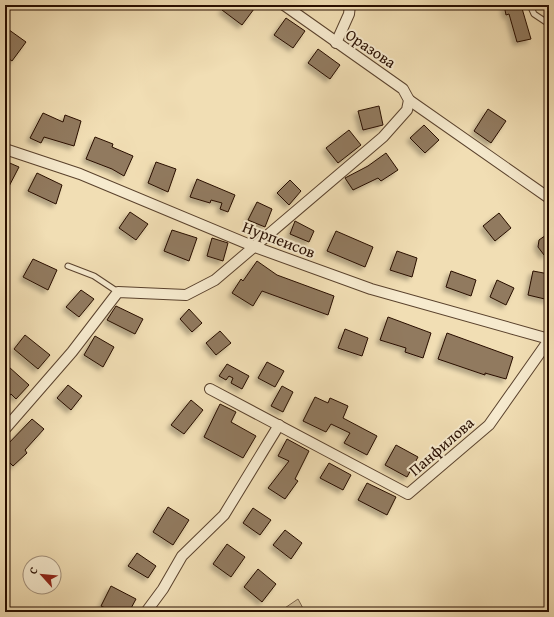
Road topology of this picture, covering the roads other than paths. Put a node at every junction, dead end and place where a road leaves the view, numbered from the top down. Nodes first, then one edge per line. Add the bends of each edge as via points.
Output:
1 (284, 5) edge
2 (350, 5) edge
3 (530, 5) edge
4 (549, 24) edge
5 (336, 43) junction
6 (409, 100) junction
7 (5, 149) edge
8 (549, 198) edge
9 (255, 247) junction
10 (68, 266) dead end
11 (118, 292) junction
12 (549, 339) edge
13 (210, 389) dead end
14 (279, 425) junction
15 (5, 428) edge
16 (146, 612) edge

1 - 5 street, Оразова
2 - 5 street via 349,14
3 - 4 lane via 534,14
5 - 6 street, Оразова via 403,88
6 - 8 street
6 - 9 street via 407,110 383,137
7 - 9 street, Нурпеисов via 80,174
9 - 11 street via 215,280 186,295
9 - 12 street, Нурпеисов via 371,289
10 - 11 lane via 94,276
11 - 15 street via 72,352
12 - 14 street, Панфилова via 489,425 408,494
13 - 14 street, Панфилова
14 - 16 street via 224,515 182,556

